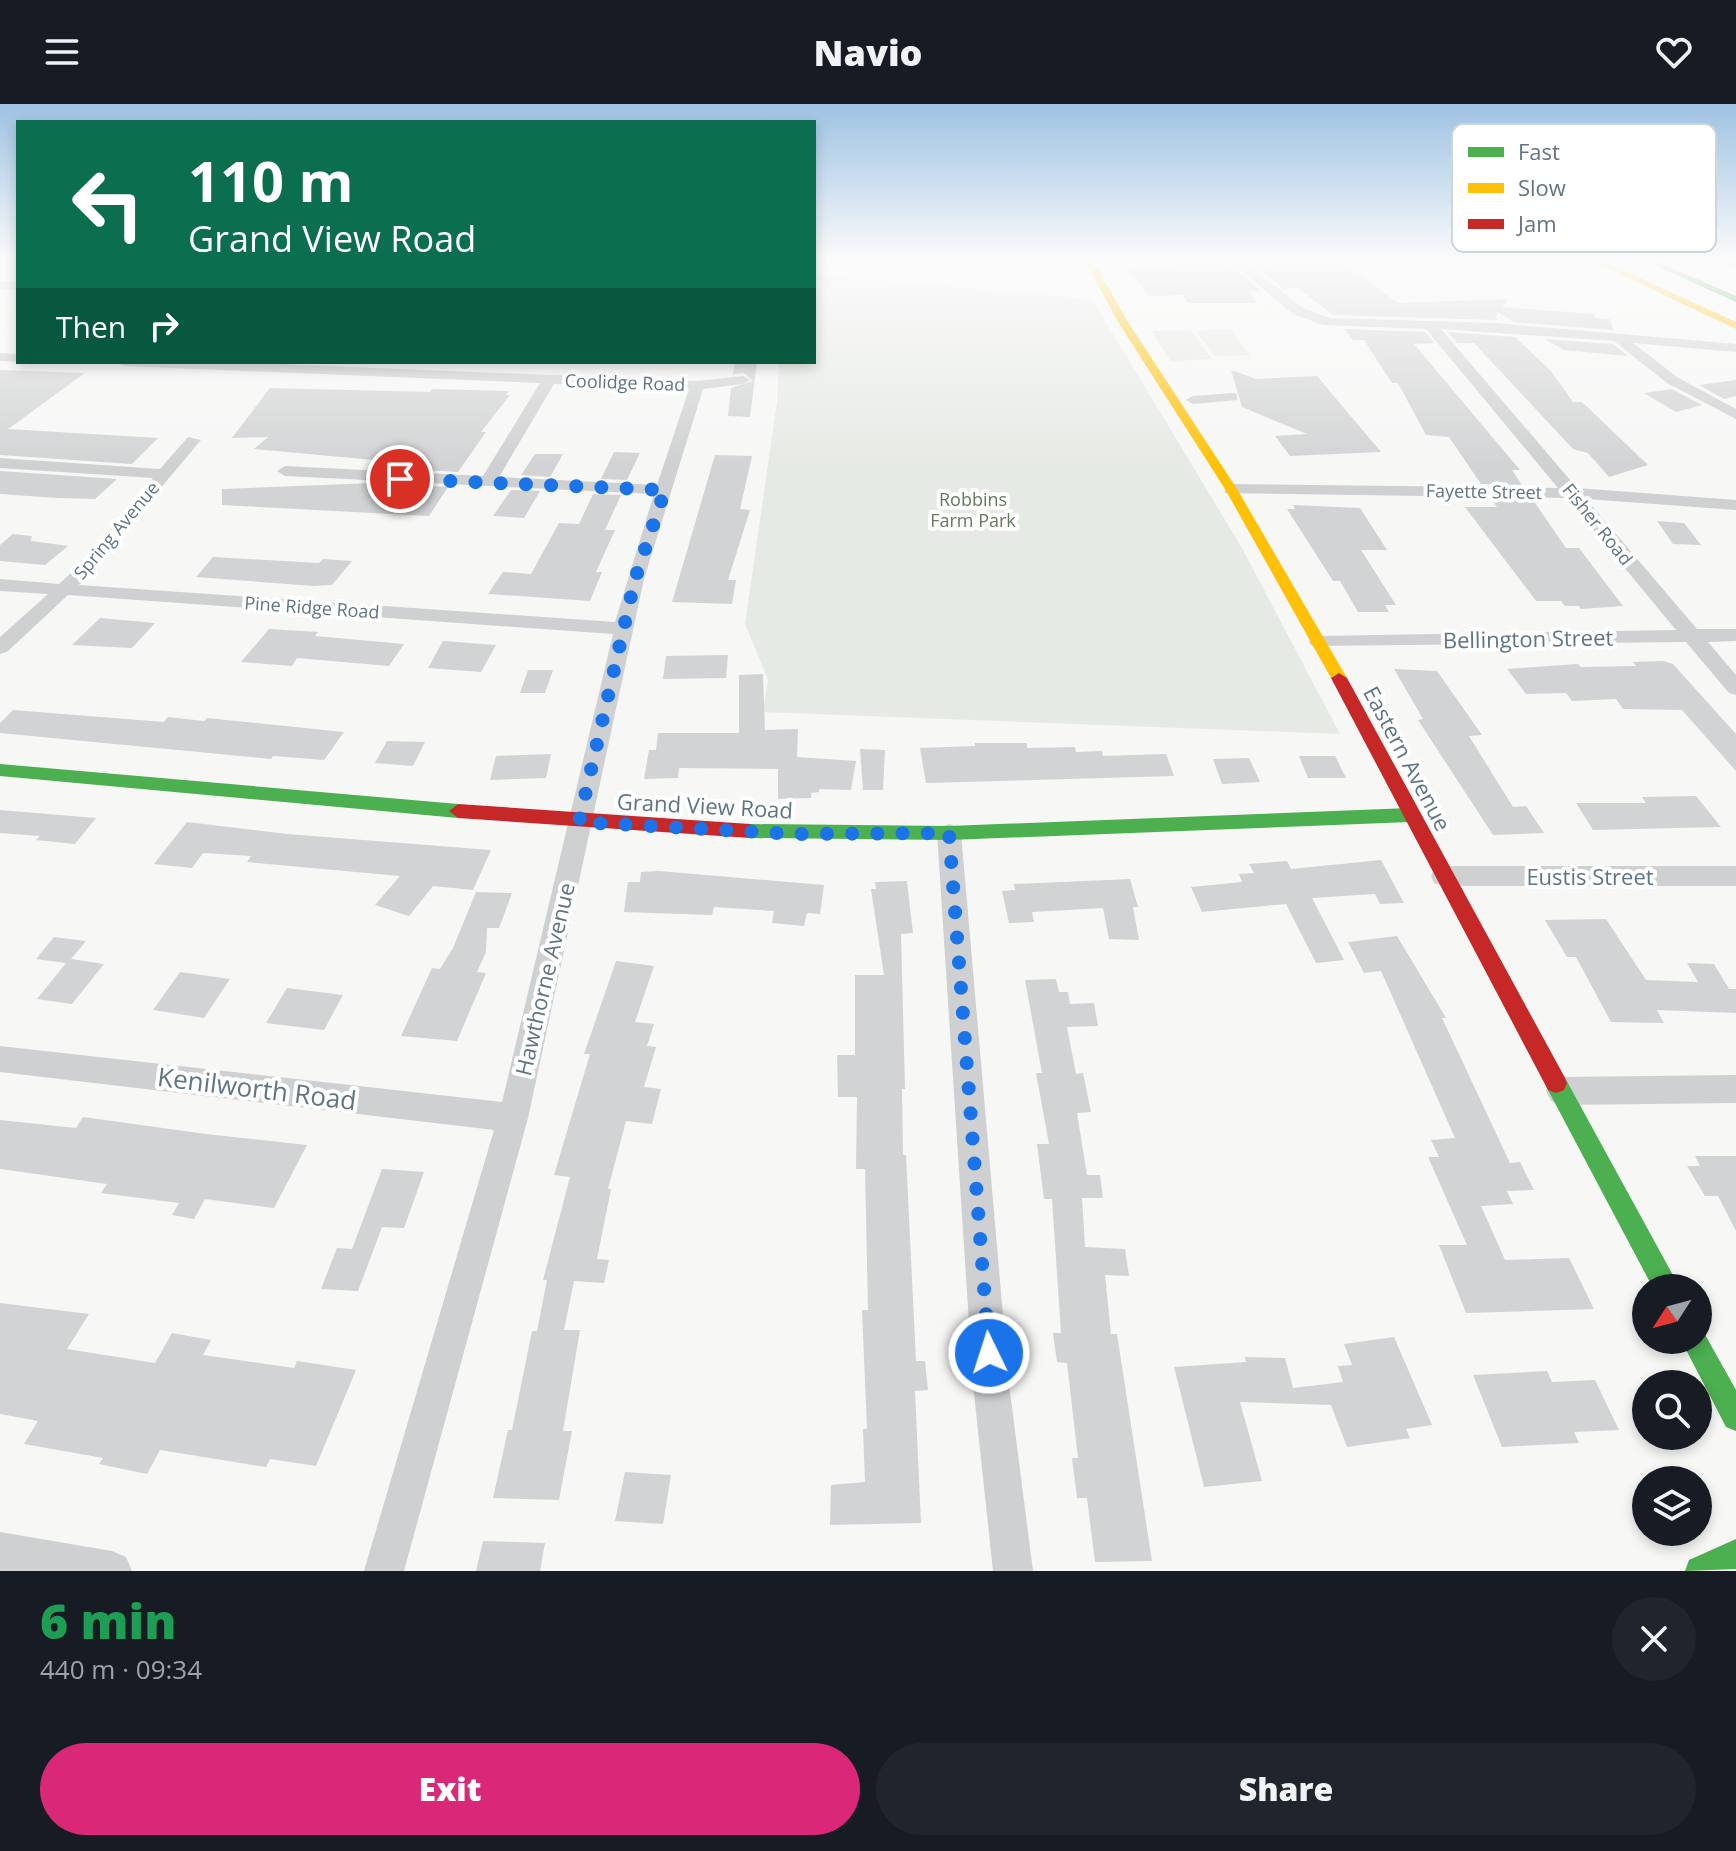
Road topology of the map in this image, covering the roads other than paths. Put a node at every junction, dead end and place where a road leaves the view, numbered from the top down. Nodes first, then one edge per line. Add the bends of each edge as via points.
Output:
1 (1128, 329) edge
2 (1434, 329) edge
3 (1508, 329) edge
4 (1617, 337) junction
5 (1736, 348) edge
6 (216, 364) edge
7 (262, 365) edge
8 (550, 379) junction
9 (743, 380) dead end
10 (697, 385) junction
11 (1232, 397) dead end
12 (1193, 400) dead end
13 (1736, 415) edge
14 (193, 440) dead end
15 (0, 463) edge
16 (285, 471) dead end
17 (163, 474) junction
18 (488, 481) junction
19 (1231, 489) junction
20 (665, 490) junction
21 (1573, 493) junction
22 (1736, 505) edge
23 (0, 585) edge
24 (65, 590) junction
25 (624, 629) junction
26 (1688, 635) junction
27 (1736, 635) edge
28 (1319, 642) junction
29 (0, 648) edge
30 (1736, 688) edge
31 (0, 770) edge
32 (1410, 815) junction
33 (579, 822) junction
34 (949, 833) junction
35 (1443, 876) junction
36 (1736, 876) edge
37 (0, 1059) edge
38 (1736, 1089) edge
39 (1561, 1091) junction
40 (513, 1118) junction
41 (1659, 1274) edge
42 (1702, 1354) edge
43 (1736, 1417) edge
44 (0, 1552) edge
45 (1736, 1554) edge
46 (112, 1571) edge
47 (384, 1571) edge
48 (1013, 1571) edge
49 (1700, 1571) edge

1 - 19 main road, Eastern Avenue
2 - 21 street, Fisher Road
3 - 4 street
4 - 5 street
4 - 13 street via 1672,380
6 - 7 street, Coolidge Road
7 - 8 street, Coolidge Road
8 - 10 street, Coolidge Road
8 - 18 street
9 - 10 street, Coolidge Road
10 - 20 street, Hawthorne Avenue
11 - 12 street
14 - 17 street, Spring Avenue
15 - 17 street
16 - 18 street
17 - 24 street, Spring Avenue
18 - 20 street
19 - 21 street, Fayette Street
19 - 28 main road, Eastern Avenue
20 - 25 street, Hawthorne Avenue
21 - 22 street, Fayette Street
21 - 26 street, Fisher Road
23 - 24 street, Pine Ridge Road
24 - 25 street, Pine Ridge Road
24 - 29 street, Spring Avenue
25 - 33 street, Hawthorne Avenue
26 - 27 street, Bellington Street
26 - 28 street, Bellington Street
26 - 30 street, Fisher Road
28 - 32 main road, Eastern Avenue
31 - 33 main road, Grand View Road
32 - 34 main road, Grand View Road
32 - 35 main road, Eastern Avenue
33 - 34 main road, Grand View Road via 795,834
33 - 40 street, Hawthorne Avenue
34 - 48 street via 991,1384
35 - 36 street, Eustis Street
35 - 39 main road, Eastern Avenue
37 - 40 street, Kenilworth Road
38 - 39 street
39 - 41 main road, Eastern Avenue
40 - 47 street, Hawthorne Avenue
42 - 43 main road
44 - 46 street
45 - 49 main road

